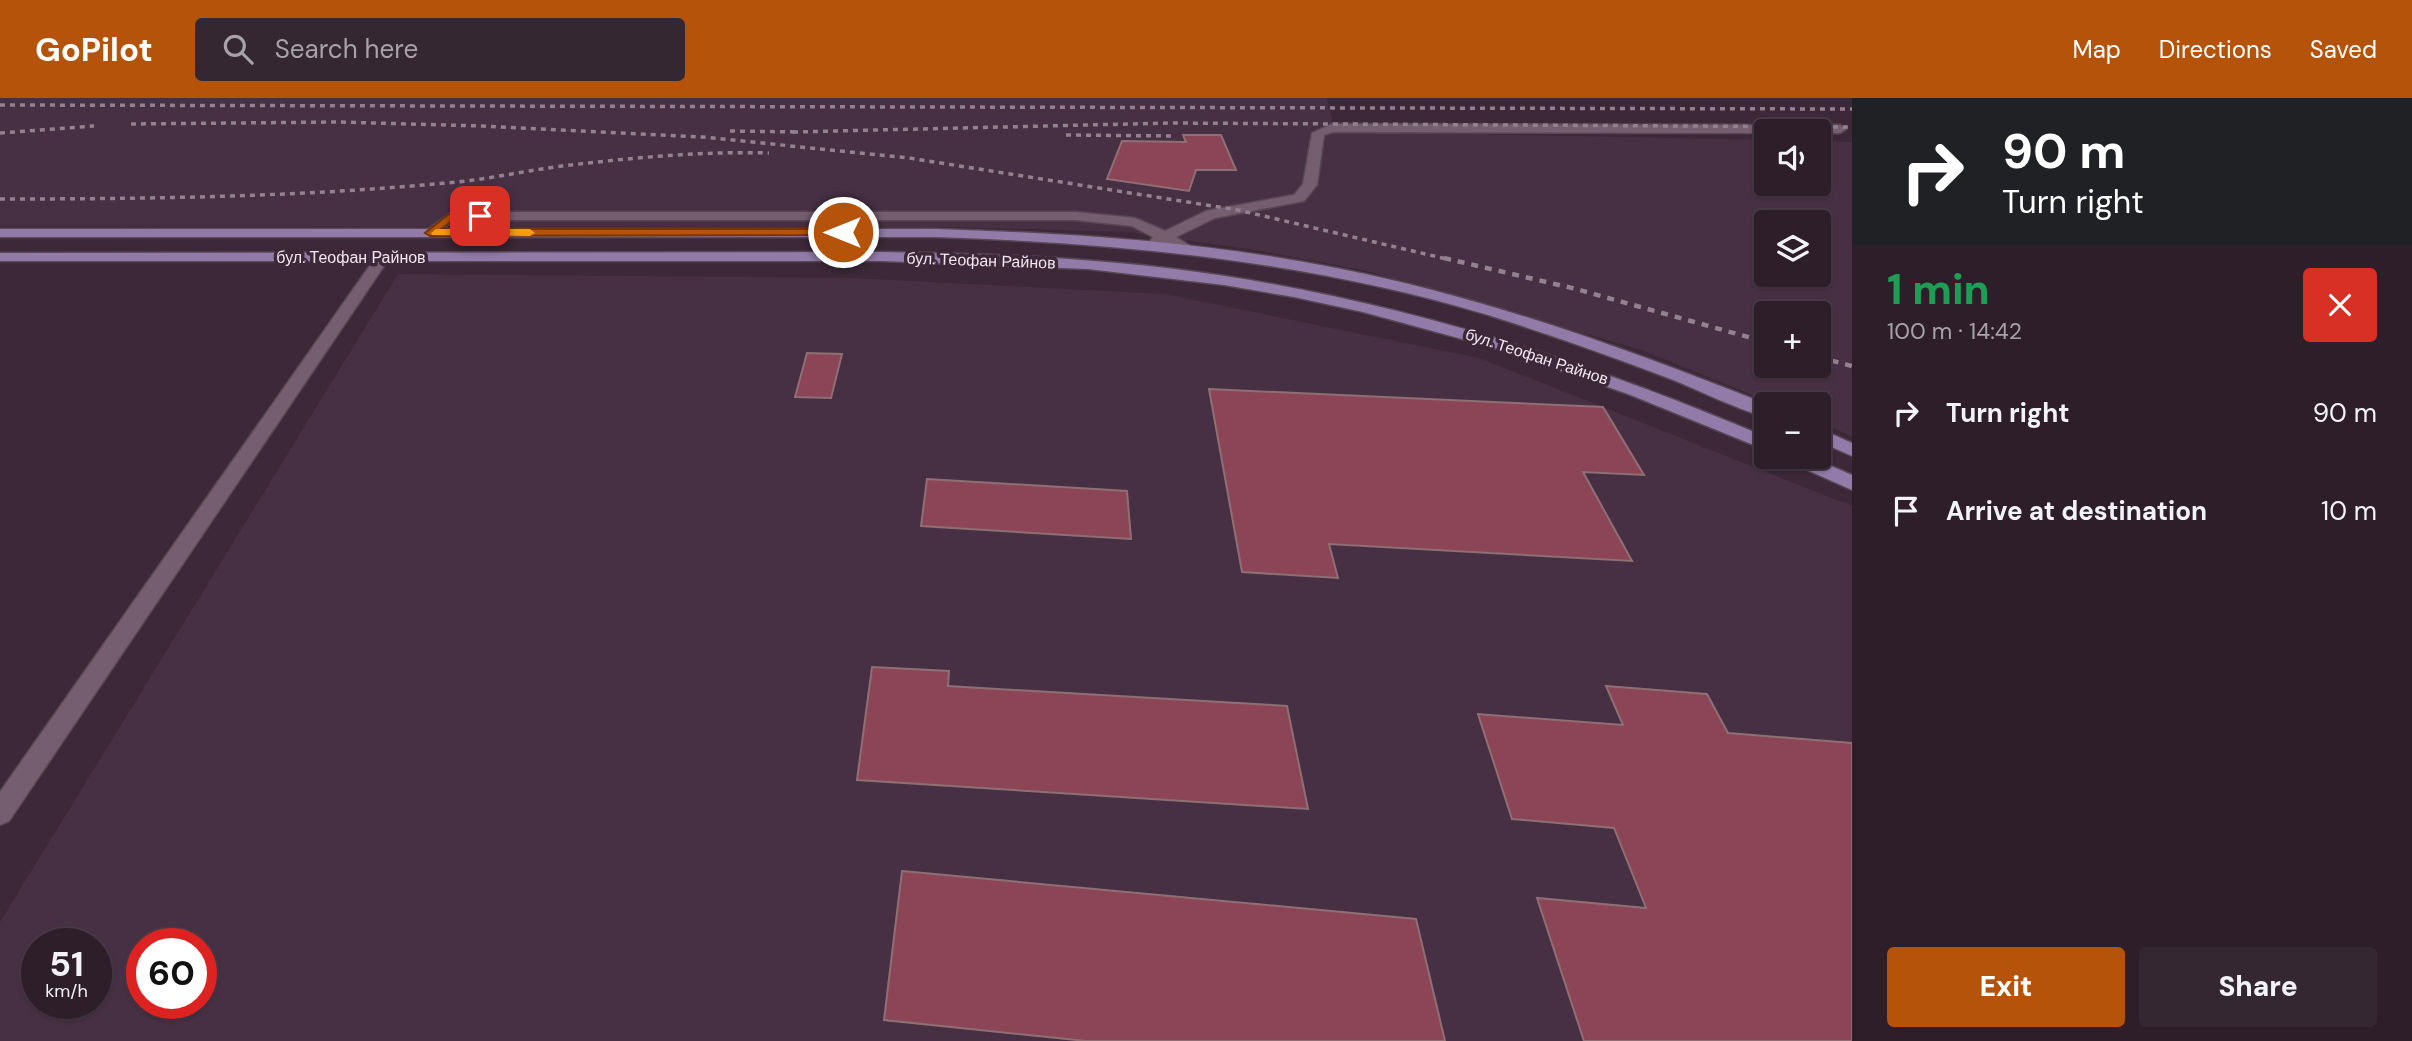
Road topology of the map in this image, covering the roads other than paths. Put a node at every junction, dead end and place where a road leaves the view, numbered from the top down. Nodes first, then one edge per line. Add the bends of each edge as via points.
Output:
1 (1840, 129) dead end
2 (0, 233) edge
3 (430, 233) junction
4 (1167, 236) junction
5 (1151, 245) junction
6 (1188, 249) junction
7 (0, 257) edge
8 (383, 257) junction
9 (1754, 406) edge
10 (1754, 439) edge
11 (1831, 440) edge
12 (1852, 450) edge
13 (1822, 469) edge
14 (1852, 482) edge
15 (0, 813) edge

1 - 4 street via 1332,128 1318,133 1310,185 1300,198 1211,214
2 - 3 main road, бул. Теофан Райнов
3 - 4 street via 452,216 1075,216 1135,222
3 - 5 main road, бул. Теофан Райнов via 935,233
4 - 5 street
4 - 6 street
5 - 6 main road, бул. Теофан Райнов
6 - 9 main road, бул. Теофан Райнов via 1344,274 1444,298 1594,345
7 - 8 main road, бул. Теофан Райнов
8 - 10 main road, бул. Теофан Райнов via 925,257 1062,262 1171,273 1322,298 1476,335 1568,364
8 - 15 street
11 - 12 main road
13 - 14 main road

